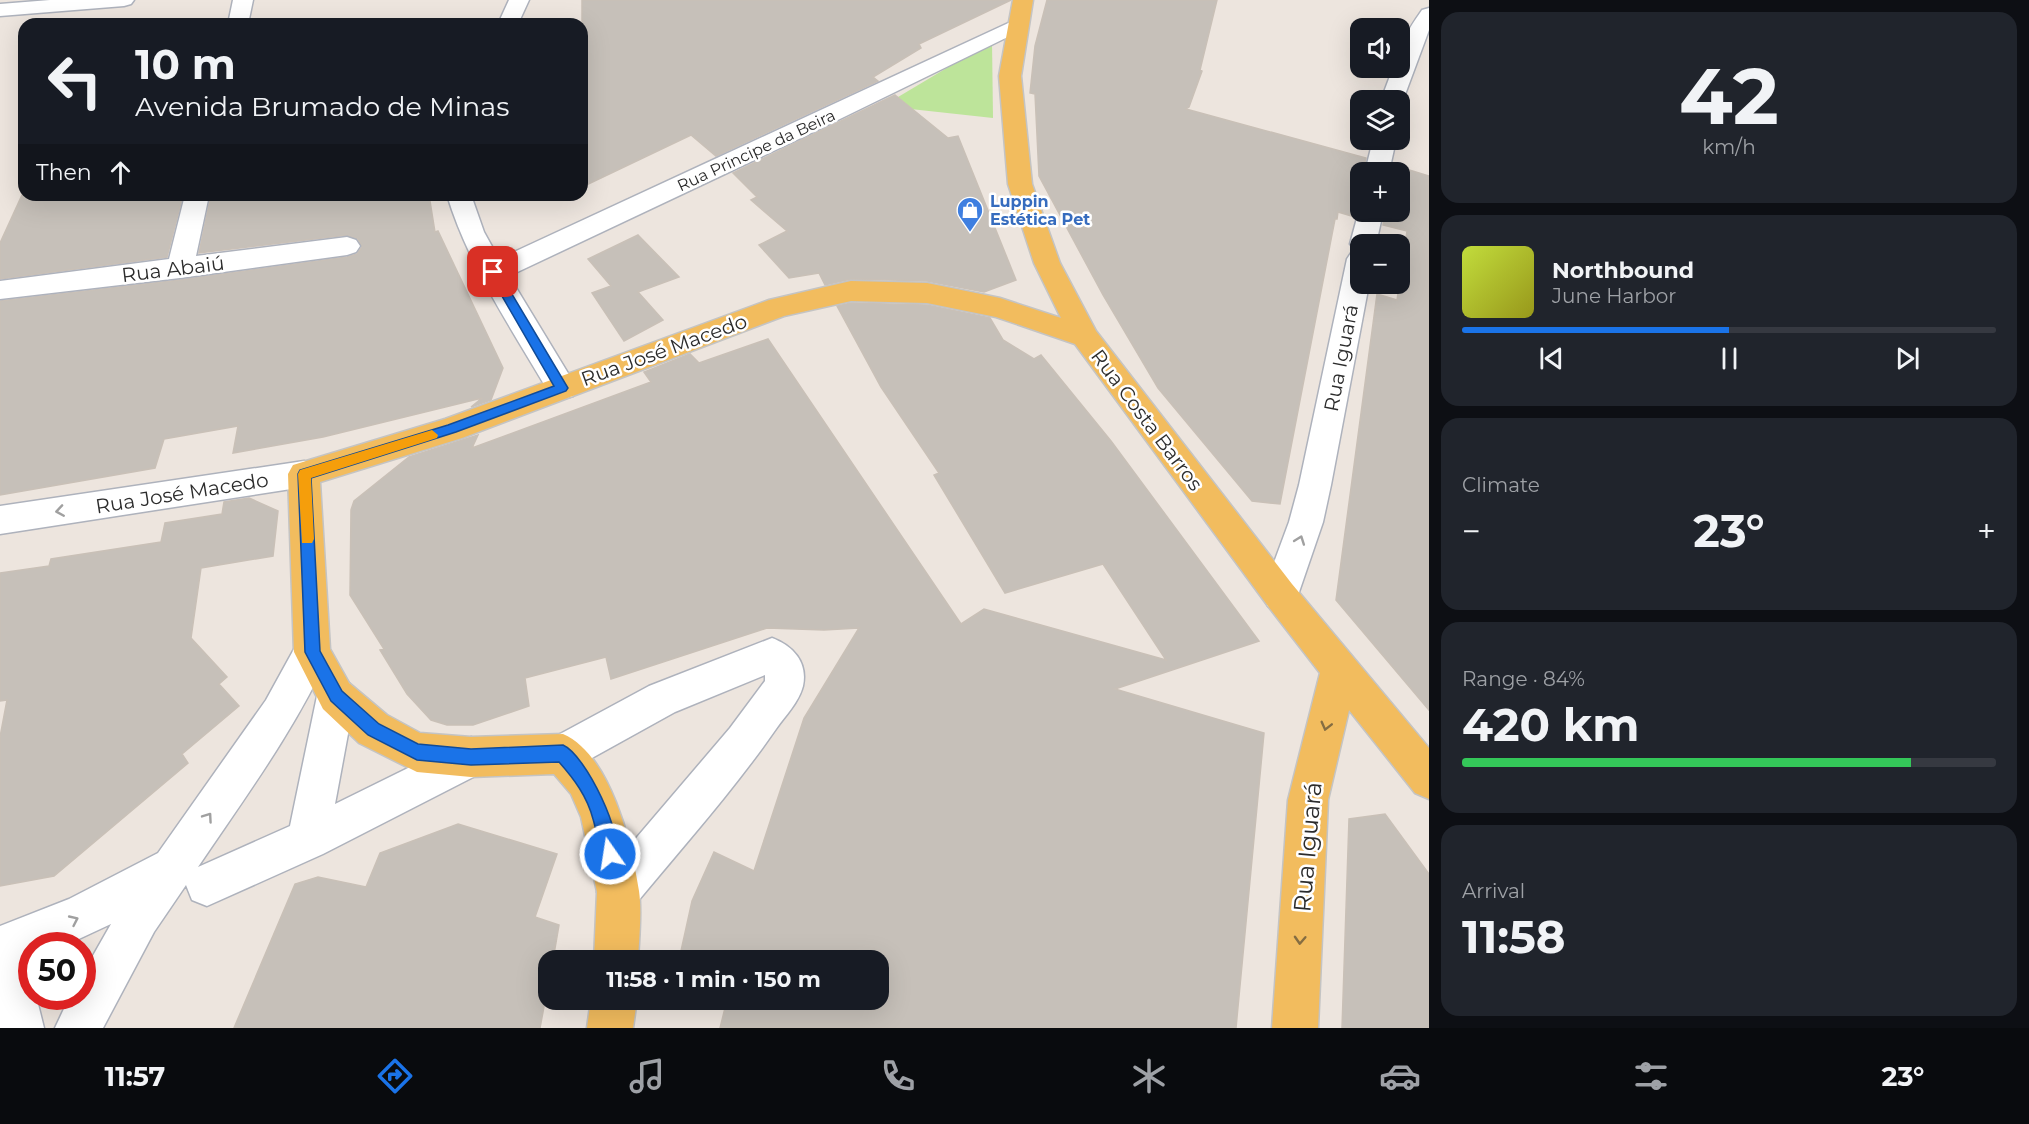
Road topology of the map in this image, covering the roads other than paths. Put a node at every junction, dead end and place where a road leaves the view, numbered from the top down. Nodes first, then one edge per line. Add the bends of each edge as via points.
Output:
1 (124, 0) edge
2 (243, 0) edge
3 (519, 0) edge
4 (1023, 0) edge
5 (0, 10) edge
6 (1429, 14) edge
7 (239, 18) edge
8 (511, 18) edge
9 (1017, 25) junction
10 (1395, 90) edge
11 (196, 201) edge
12 (461, 201) edge
13 (347, 246) dead end
14 (180, 269) junction
15 (493, 272) junction
16 (0, 290) edge
17 (1353, 294) edge
18 (1085, 337) junction
19 (562, 388) junction
20 (304, 474) junction
21 (0, 520) edge
22 (1280, 595) junction
23 (312, 652) junction
24 (1340, 669) junction
25 (336, 696) junction
26 (563, 753) junction
27 (471, 757) junction
28 (1429, 779) edge
29 (308, 839) junction
30 (190, 875) junction
31 (618, 892) junction
32 (0, 948) edge
33 (616, 950) edge
34 (0, 971) edge
35 (612, 1010) edge
36 (21, 1028) edge
37 (78, 1028) edge
38 (610, 1028) edge
39 (1295, 1028) edge

1 - 5 street
2 - 7 street
3 - 8 street
4 - 9 main road, Rua Costa Barros
6 - 10 street via 1414,38
9 - 15 street, Rua Principe da Beira
9 - 18 main road, Rua Costa Barros via 1010,76 1020,184 1047,263
11 - 14 street
12 - 15 street via 471,232
13 - 14 street, Rua Abaiú
14 - 16 street, Rua Abaiú
15 - 19 street
22 -> 17 street, Rua Iguará via 1315,485
18 - 19 main road, Rua José Macedo via 1000,308 927,293 850,291 779,307
18 - 22 main road, Rua Costa Barros
19 - 20 main road, Rua José Macedo via 451,429
20 -> 21 street, Rua José Macedo
20 - 23 main road
22 - 24 main road, Rua Costa Barros
23 - 25 main road
30 -> 23 street
24 - 28 main road, Rua Costa Barros
24 -> 39 main road, Rua Iguará via 1308,800
25 - 27 main road via 373,729 417,752
25 - 29 street
26 - 27 main road
26 - 31 main road via 585,780 601,816
26 - 31 street via 662,699 772,655 784,666 784,686 744,742
27 - 29 street
29 - 30 street
32 -> 30 street
30 - 37 street via 140,917
31 - 33 main road
34 - 36 street via 11,989
35 - 38 main road

